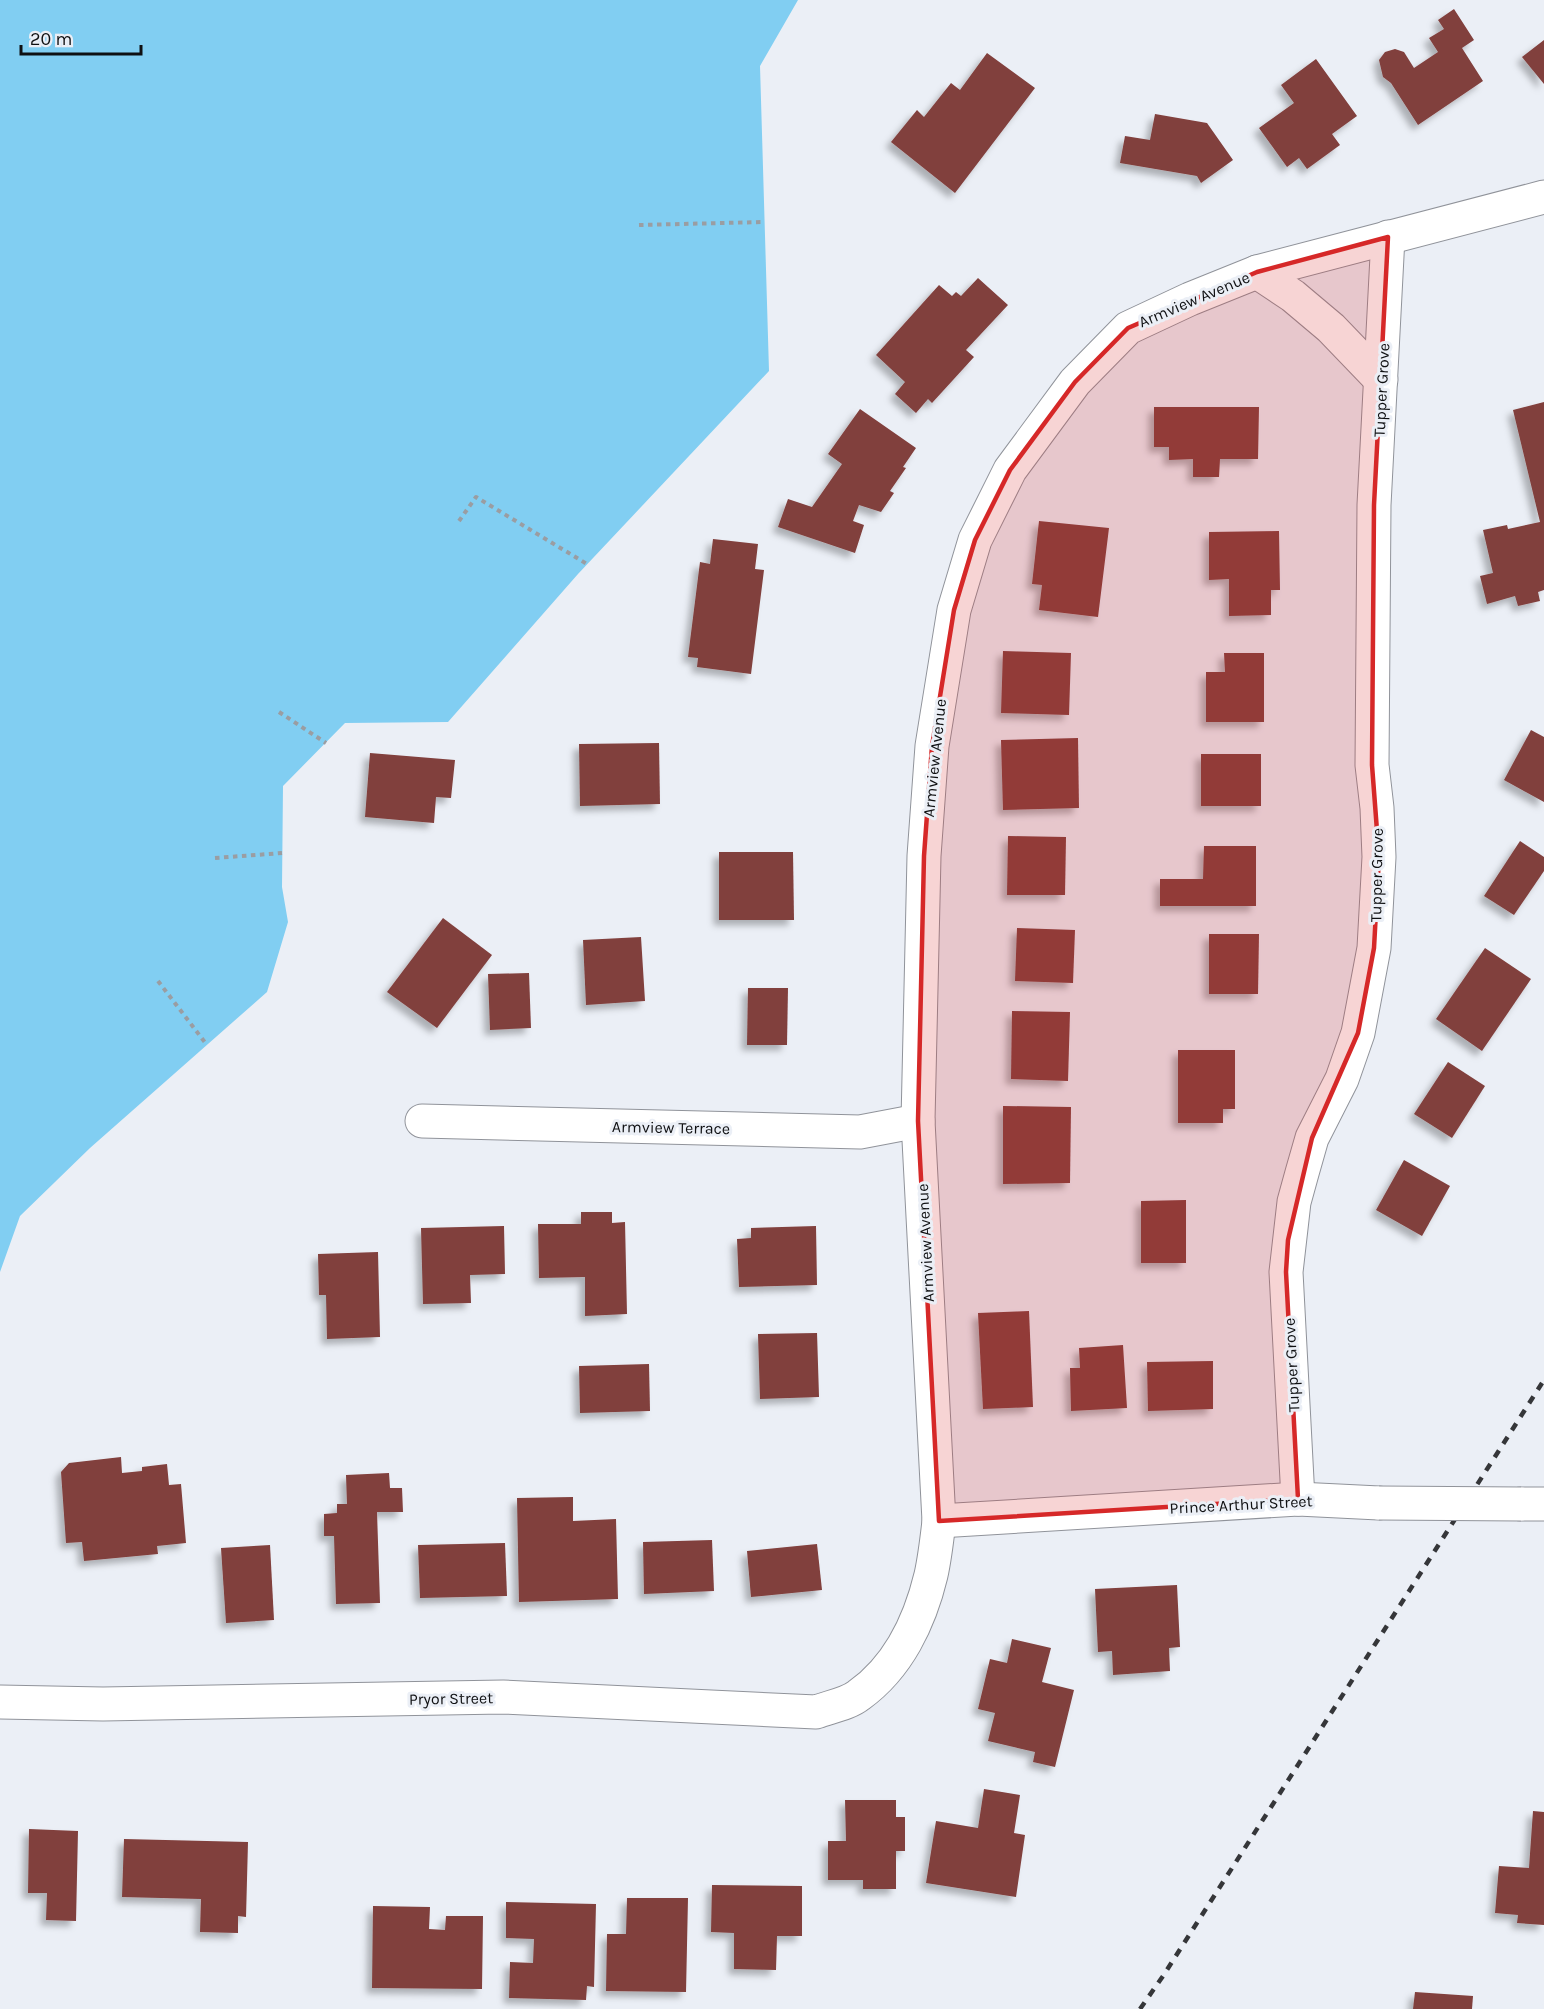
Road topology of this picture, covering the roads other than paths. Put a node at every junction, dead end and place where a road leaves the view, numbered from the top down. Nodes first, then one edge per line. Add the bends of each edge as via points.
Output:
1 (1544, 197) edge
2 (1388, 237) junction
3 (1257, 272) junction
4 (1381, 380) junction
5 (422, 1121) dead end
6 (918, 1121) junction
7 (1298, 1499) junction
8 (1532, 1504) edge
9 (939, 1521) junction
10 (888, 1669) joint
11 (0, 1702) edge

1 - 2 street, Armview Avenue
2 - 3 street, Armview Avenue
2 - 4 street, Tupper Grove
3 - 4 street via 1331,328
3 - 6 street, Armview Avenue via 1128,328 1075,382 1010,470 975,540 954,610 932,746 924,856
4 - 7 street, Tupper Grove via 1374,517 1372,765 1379,857 1374,948 1358,1033 1342,1079 1312,1138 1288,1239 1286,1272
5 - 6 street, Armview Terrace via 860,1132
6 - 9 street, Armview Avenue
7 - 8 street, Prince Arthur Street, bridge
7 - 9 street, Prince Arthur Street
9 - 10 street, Armview Avenue via 931,1575 915,1623
10 - 11 street, Pryor Street via 858,1697 816,1712 503,1697 103,1704

